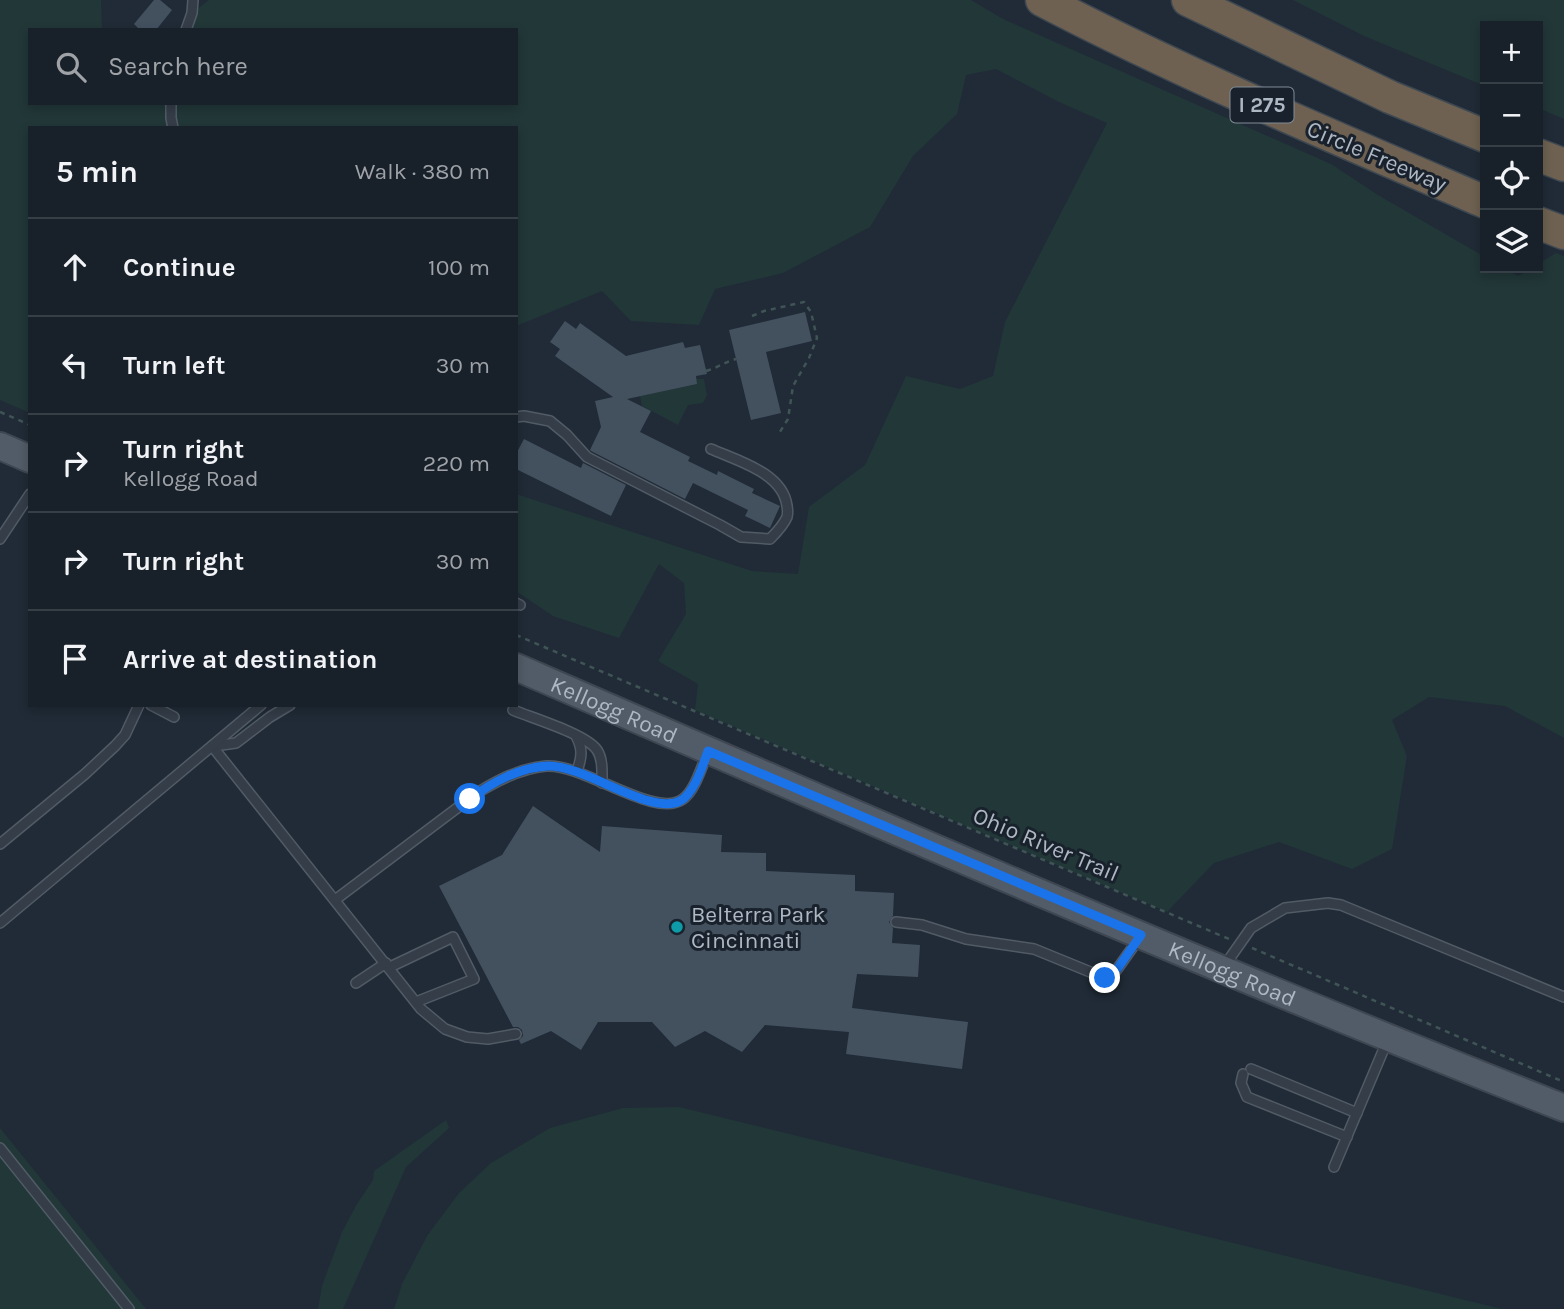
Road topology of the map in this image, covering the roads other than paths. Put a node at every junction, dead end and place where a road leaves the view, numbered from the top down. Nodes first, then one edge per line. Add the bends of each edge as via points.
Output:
1 (193, 0) edge
2 (1042, 0) edge
3 (1188, 0) edge
4 (187, 28) edge
5 (172, 105) edge
6 (173, 126) edge
7 (1480, 134) edge
8 (1543, 157) edge
9 (1564, 165) edge
10 (1480, 200) edge
11 (1543, 225) edge
12 (1564, 233) edge
13 (518, 417) edge
14 (0, 446) edge
15 (711, 449) dead end
16 (28, 458) edge
17 (28, 497) edge
18 (0, 538) edge
19 (518, 668) edge
20 (138, 707) edge
21 (155, 707) edge
22 (259, 707) edge
23 (287, 707) edge
24 (513, 710) dead end
25 (174, 717) dead end
26 (576, 736) junction
27 (212, 746) junction
28 (708, 751) junction
29 (577, 771) junction
30 (602, 783) junction
31 (0, 844) edge
32 (335, 900) junction
33 (896, 922) dead end
34 (0, 923) edge
35 (1141, 935) junction
36 (388, 965) junction
37 (1223, 969) junction
38 (356, 983) dead end
39 (1564, 997) edge
40 (416, 1002) junction
41 (516, 1034) dead end
42 (1388, 1037) junction
43 (1564, 1108) edge
44 (1357, 1113) junction
45 (1347, 1137) junction
46 (0, 1148) edge
47 (1334, 1167) dead end
48 (129, 1309) edge

1 - 4 lane
2 - 10 highway, Circle Freeway / I 275 via 1287,117
3 - 7 highway, I 275 via 1390,97
5 - 6 lane
8 - 9 highway
11 - 12 highway
13 - 15 lane via 550,421 587,457 741,537 770,539 788,515 780,487 762,473
14 - 16 main road
17 - 18 lane
19 - 28 main road, Kellogg Road
20 - 31 lane via 115,746
21 - 25 lane
22 - 27 lane
23 - 27 lane via 236,743
24 - 26 lane
26 - 29 lane via 582,747
26 - 30 lane via 598,752
27 - 32 lane
27 - 34 lane
28 - 30 lane via 690,792 672,804 641,799
28 - 35 main road, Kellogg Road
29 - 30 lane
29 - 32 lane via 548,766 498,780
32 - 36 lane
33 - 35 lane via 1034,950 1105,978 1113,975
35 - 37 main road, Kellogg Road
36 - 38 lane
36 - 40 lane
36 - 40 lane via 453,937 474,979
37 - 39 lane via 1251,928 1286,908 1328,903
37 - 42 main road, Kellogg Road
40 - 41 lane via 445,1029 467,1037
42 - 43 main road, Kellogg Road
42 - 44 lane
44 - 45 lane
44 - 45 lane via 1247,1071 1241,1083 1247,1097
45 - 47 lane
46 - 48 lane

